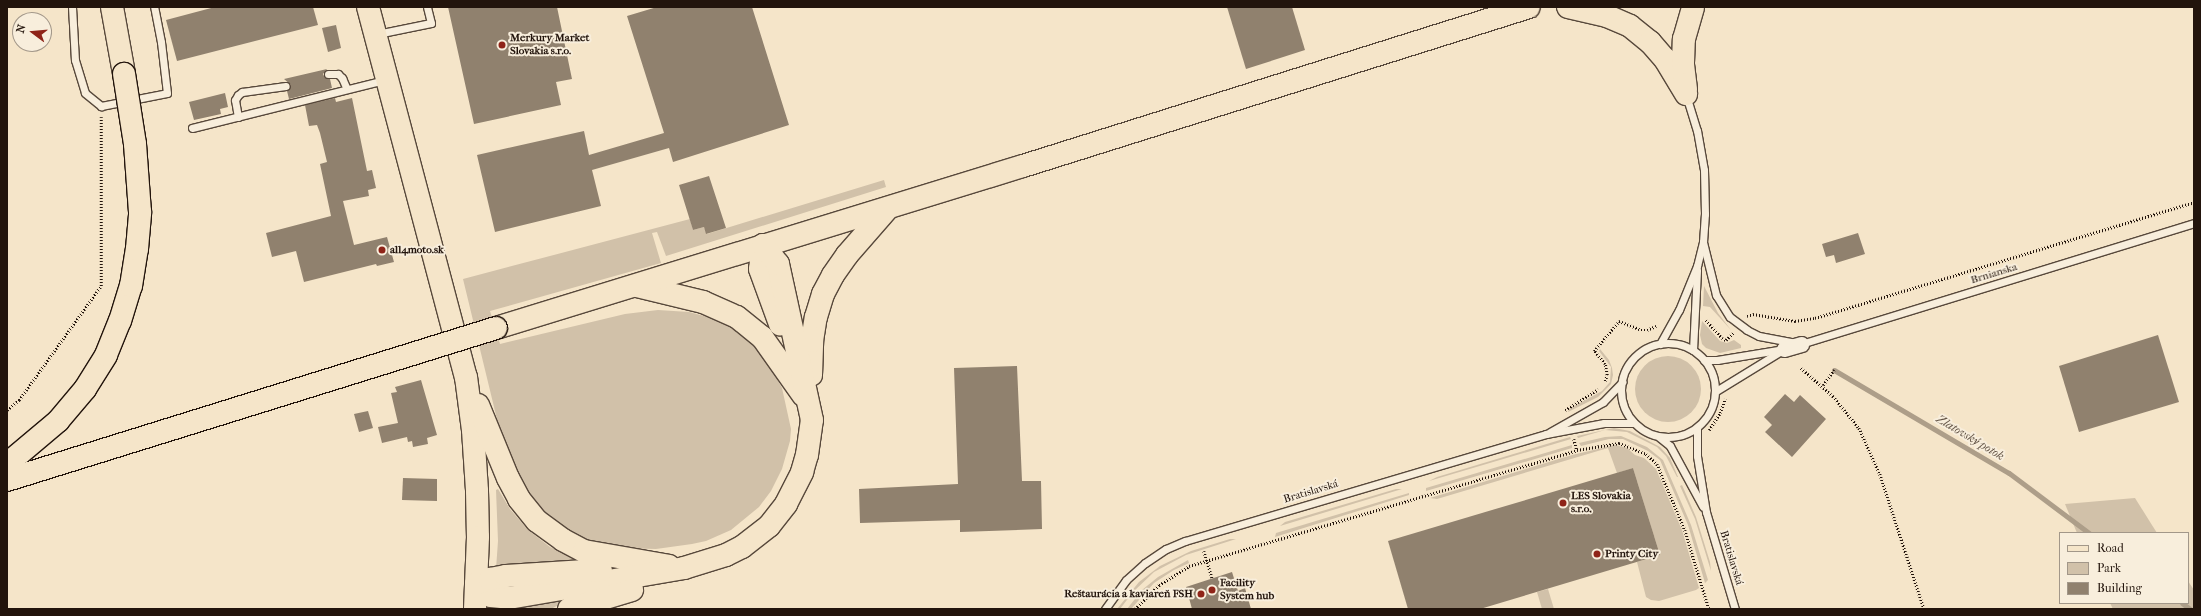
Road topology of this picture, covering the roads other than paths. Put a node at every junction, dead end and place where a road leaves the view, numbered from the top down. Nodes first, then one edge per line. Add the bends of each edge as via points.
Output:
1 (72, 7) edge
2 (112, 7) edge
3 (154, 7) edge
4 (368, 7) edge
5 (427, 7) edge
6 (1529, 7) edge
7 (1568, 7) edge
8 (1693, 7) edge
9 (375, 35) junction
10 (328, 74) dead end
11 (387, 79) junction
12 (286, 86) dead end
13 (347, 89) junction
14 (1686, 94) junction
15 (238, 117) junction
16 (192, 128) dead end
17 (888, 208) junction
18 (2194, 223) edge
19 (1702, 242) junction
20 (763, 245) junction
21 (1697, 266) junction
22 (637, 286) junction
23 (1660, 344) junction
24 (1801, 344) junction
25 (1784, 349) junction
26 (1693, 350) junction
27 (1704, 360) junction
28 (466, 377) junction
29 (1622, 382) junction
30 (1716, 391) junction
31 (810, 406) junction
32 (1634, 423) junction
33 (1697, 428) junction
34 (1546, 434) junction
35 (1659, 436) junction
36 (7, 464) edge
37 (7, 480) edge
38 (1706, 512) junction
39 (684, 568) junction
40 (476, 584) junction
41 (475, 609) edge
42 (569, 609) edge
43 (1105, 609) edge
44 (1735, 609) edge

1 - 3 lane via 75,60 85,93 101,106 167,93
2 - 36 main road, bridge via 135,144 140,212 137,249 127,300 106,355 85,388 58,421
4 - 9 main road
5 - 9 lane via 431,23
6 - 17 main road
7 - 14 main road via 1607,16 1630,26 1650,42 1665,59
8 - 14 main road via 1684,39
9 - 11 main road
10 - 13 lane via 338,74
11 - 13 lane
11 - 28 main road
12 - 15 lane via 242,92 235,100
13 - 15 lane
14 - 19 lane via 1697,131 1704,170 1705,214
15 - 16 lane
17 - 20 main road
17 - 31 main road via 847,255 823,294 812,341
18 - 24 lane, Brnianska
19 - 21 lane
19 - 24 lane via 1716,294 1730,317 1759,336
20 - 22 main road
20 - 31 main road via 760,269
21 - 23 lane via 1674,322
21 - 26 lane
22 - 31 main road via 704,302 737,317 762,337 772,349
22 - 37 main road, bridge
23 - 26 lane via 1677,344
23 - 29 lane via 1638,354 1630,363
24 - 25 street
25 - 27 lane
25 - 30 lane
26 - 27 lane
27 - 30 lane via 1711,369
28 - 39 main road via 508,478 519,499 537,521 563,540 584,551
28 - 40 main road via 476,475
29 - 32 lane via 1622,397 1626,411
29 - 34 lane via 1602,402
30 - 33 lane via 1711,411
31 - 39 main road via 812,420 808,455 795,489 779,514 769,526 742,547 726,555
32 - 34 lane via 1604,423
32 - 35 lane via 1646,432
33 - 35 lane via 1679,436
33 - 38 lane via 1697,456
34 - 43 lane, Bratislavská via 1185,541 1166,549 1145,563 1126,580
35 - 38 lane via 1670,446
38 - 44 lane, Bratislavská
39 - 40 main road via 510,598 491,596
39 - 42 main road via 638,589
40 - 41 main road

